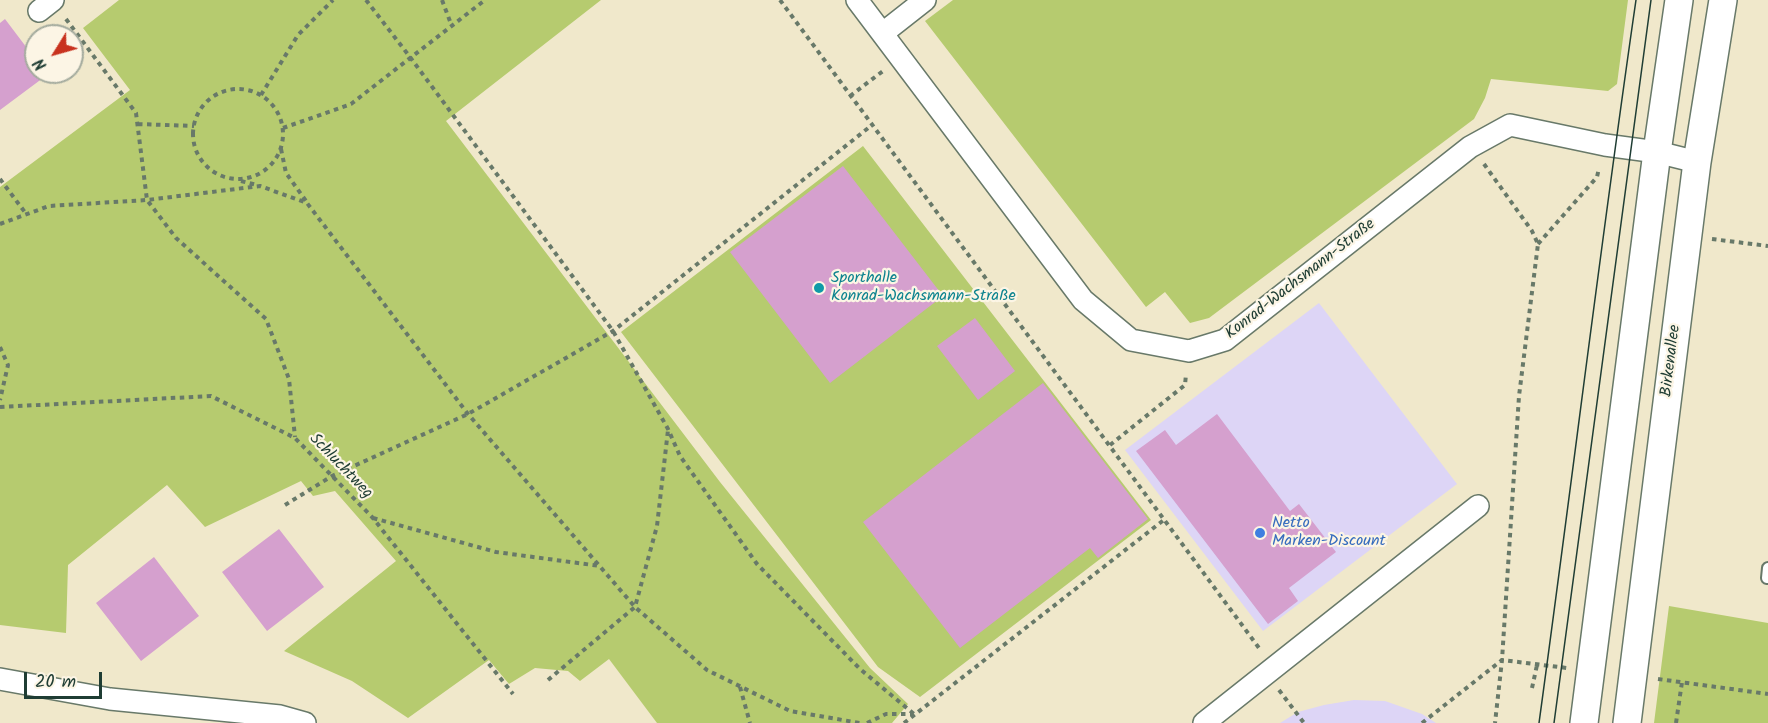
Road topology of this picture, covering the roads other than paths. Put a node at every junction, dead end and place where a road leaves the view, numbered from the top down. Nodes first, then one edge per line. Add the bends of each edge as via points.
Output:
1 (857, 0) edge
2 (925, 0) edge
3 (1679, 0) edge
4 (1723, 0) edge
5 (883, 33) junction
6 (1657, 152) junction
7 (1697, 162) junction
8 (1478, 506) dead end
9 (0, 679) edge
10 (305, 723) edge
11 (1204, 723) edge
12 (1584, 723) edge
13 (1627, 723) edge

1 - 5 street, Konrad-Wachsmann-Straße
2 - 5 street
3 - 6 street
4 - 7 street, Birkenallee
5 - 6 street, Konrad-Wachsmann-Straße via 1083,300 1131,340 1189,351 1225,340 1470,147 1510,125 1605,146
6 - 7 street, Konrad-Wachsmann-Straße
6 - 12 street
7 - 13 street, Birkenallee
8 - 11 street
9 - 10 street via 110,699 280,716

